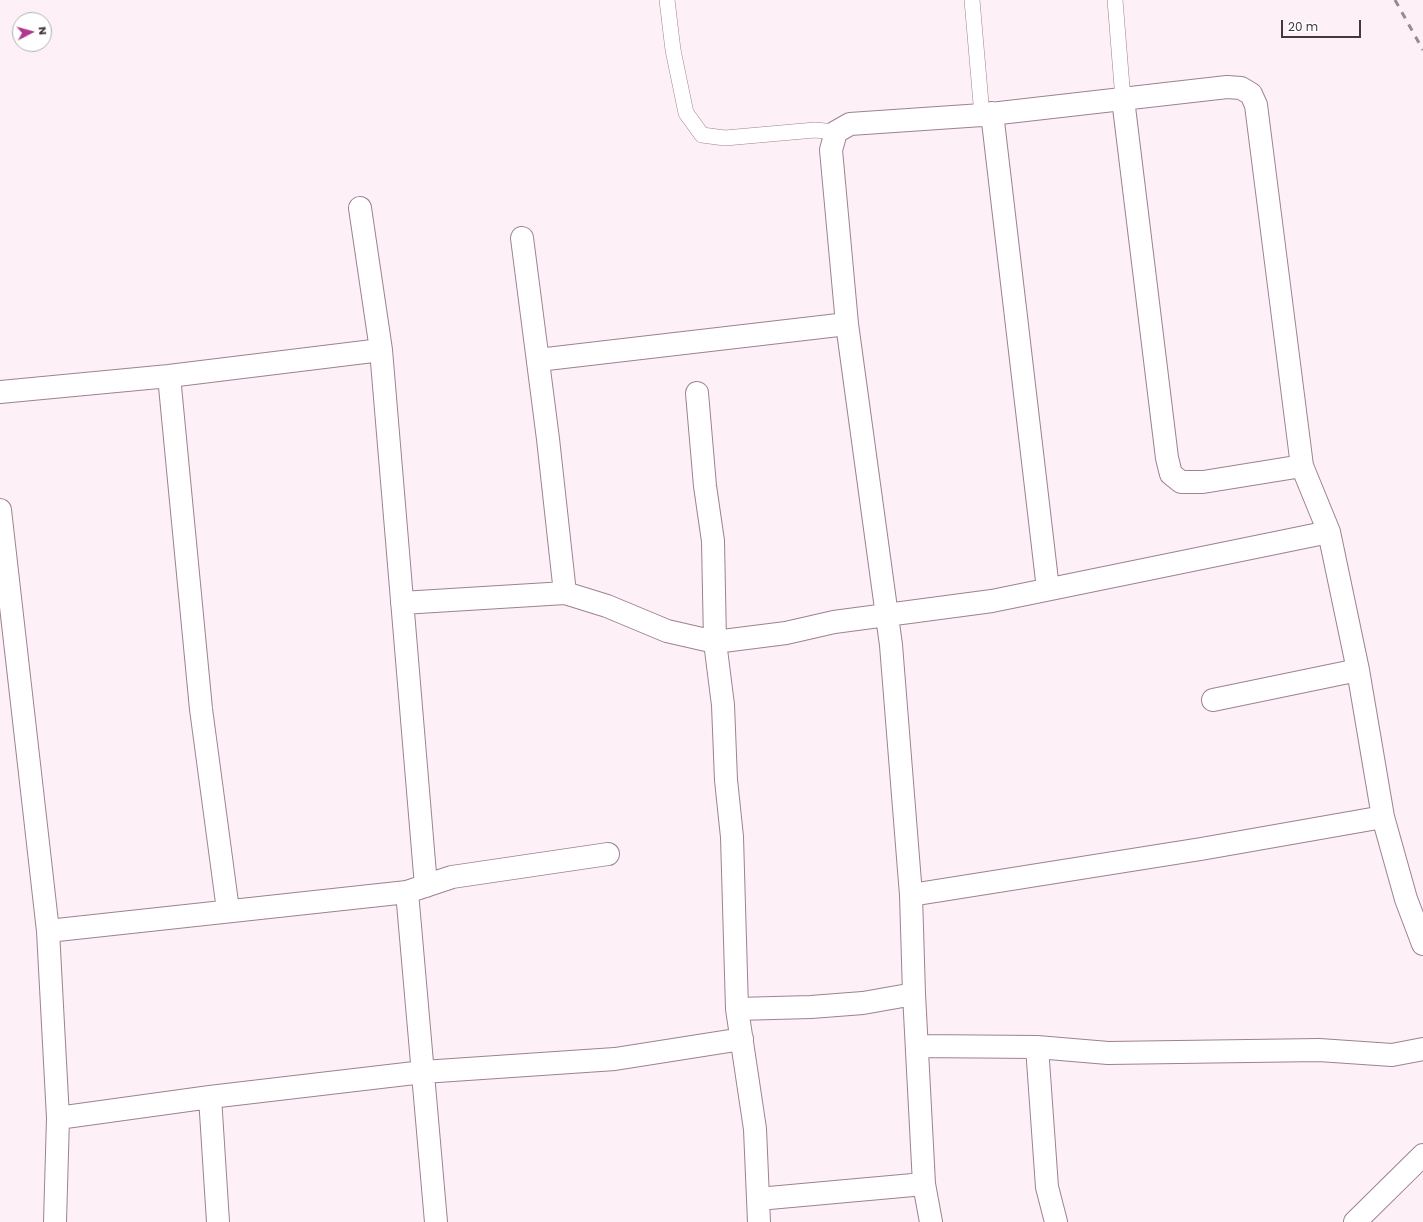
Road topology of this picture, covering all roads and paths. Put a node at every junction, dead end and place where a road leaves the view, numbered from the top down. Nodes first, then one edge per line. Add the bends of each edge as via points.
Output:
1 (667, 0) edge
2 (972, 0) edge
3 (1116, 0) edge
4 (1123, 99) junction
5 (987, 114) junction
6 (836, 132) junction
7 (360, 208) dead end
8 (522, 238) dead end
9 (848, 324) junction
10 (381, 350) junction
11 (538, 360) junction
12 (169, 376) junction
13 (0, 392) edge
14 (697, 393) dead end
15 (1302, 466) junction
16 (0, 510) edge
17 (1329, 532) junction
18 (1048, 589) junction
19 (565, 593) junction
20 (402, 603) junction
21 (886, 617) junction
22 (715, 642) junction
23 (1358, 670) junction
24 (1213, 700) dead end
25 (1383, 817) junction
26 (608, 854) dead end
27 (416, 889) junction
28 (911, 895) junction
29 (228, 910) junction
30 (48, 932) junction
31 (1423, 944) edge
32 (914, 994) junction
33 (737, 1010) junction
34 (742, 1039) junction
35 (917, 1046) junction
36 (1037, 1047) junction
37 (1423, 1049) edge
38 (423, 1072) junction
39 (210, 1097) junction
40 (58, 1118) junction
41 (1423, 1155) edge
42 (924, 1184) junction
43 (758, 1199) junction
44 (55, 1222) edge
45 (218, 1222) edge
46 (436, 1222) edge
47 (759, 1222) edge
48 (931, 1222) edge
49 (1056, 1222) edge
50 (1355, 1222) edge

1 - 6 lane via 673,50 686,113 702,135 725,138 814,130
2 - 5 lane
3 - 4 lane
4 - 5 street
4 - 15 street via 1228,87 1241,88 1251,94 1256,105
4 - 15 street via 1166,458 1171,474 1181,482 1203,482
5 - 6 street via 850,124
5 - 18 street
6 - 9 street via 831,150
7 - 10 street
8 - 11 street
9 - 11 street
9 - 21 street
10 - 12 street
10 - 20 street
11 - 19 street
12 - 13 street
12 - 29 street via 201,709
14 - 22 street via 704,479 713,541
15 - 17 street
16 - 30 street
17 - 18 street
17 - 23 street
18 - 21 street via 992,601
19 - 20 street
19 - 22 street via 607,606 667,631
20 - 27 street
21 - 22 street via 834,622 786,633
21 - 28 street via 891,645
22 - 33 street via 723,705 726,780 732,837
23 - 24 street
23 - 25 street
25 - 28 street
25 - 31 street via 1406,899
26 - 27 street via 452,878
27 - 29 street
27 - 38 street
28 - 32 street
29 - 30 street
30 - 40 street
32 - 33 street via 863,1003
32 - 35 street
33 - 34 street
34 - 38 street via 615,1059
34 - 43 street via 755,1128
35 - 36 street
35 - 42 street
36 - 37 street via 1123,1054 1318,1050 1392,1054
36 - 49 street via 1047,1186
38 - 39 street
38 - 46 street
39 - 40 street
39 - 45 street
40 - 44 street
41 - 50 street
42 - 43 street
42 - 48 street
43 - 47 street

